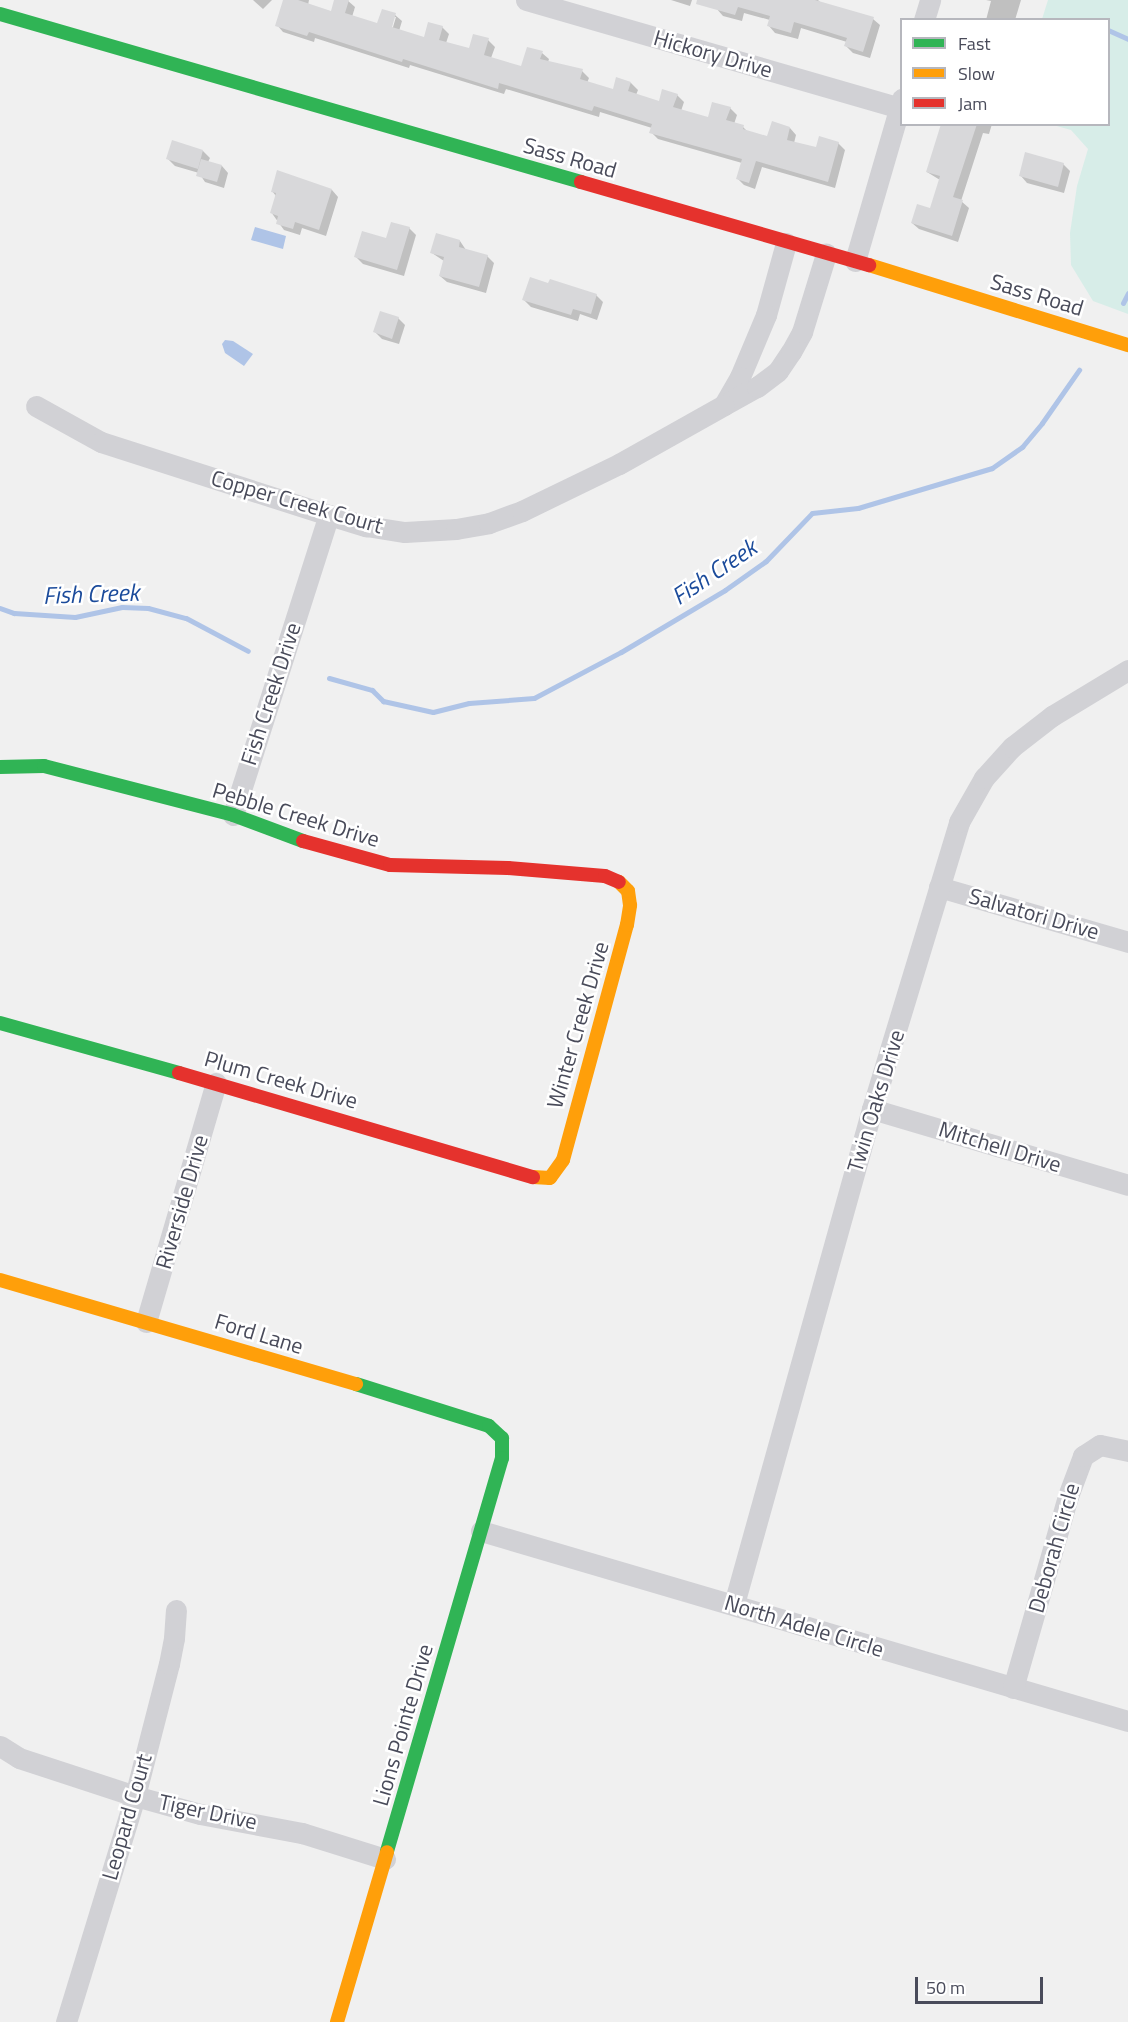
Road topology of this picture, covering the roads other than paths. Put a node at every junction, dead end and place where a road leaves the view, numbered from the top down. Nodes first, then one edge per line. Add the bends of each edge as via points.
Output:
1 (526, 0) edge
2 (930, 0) edge
3 (0, 14) edge
4 (925, 18) edge
5 (900, 103) edge
6 (786, 243) junction
7 (826, 254) junction
8 (855, 261) junction
9 (1128, 345) edge
10 (724, 405) junction
11 (36, 406) dead end
12 (329, 515) junction
13 (1128, 670) edge
14 (0, 767) edge
15 (233, 815) junction
16 (620, 882) joint
17 (939, 887) junction
18 (1128, 942) edge
19 (0, 1023) edge
20 (216, 1083) junction
21 (872, 1109) junction
22 (550, 1178) joint
23 (1128, 1185) edge
24 (0, 1280) edge
25 (147, 1322) junction
26 (502, 1438) joint
27 (1128, 1451) edge
28 (481, 1531) junction
29 (734, 1604) junction
30 (176, 1610) dead end
31 (1013, 1688) junction
32 (1128, 1721) edge
33 (0, 1746) edge
34 (135, 1796) junction
35 (385, 1859) junction
36 (66, 2022) edge
37 (337, 2022) edge

1 - 5 street, Hickory Drive
2 - 4 street
3 - 6 street, Sass Road
5 - 8 street
6 - 7 street, Sass Road
6 - 10 street via 766,315
7 - 8 street, Sass Road
7 - 10 street, Copper Creek Court via 802,333 791,352 778,371
8 - 9 street, Sass Road
10 - 12 street, Copper Creek Court via 619,464 489,523 405,532
11 - 12 street, Copper Creek Court via 101,442
12 - 15 street, Fish Creek Drive
13 - 17 street, Twin Oaks Drive via 1052,716 997,762 966,806
14 - 15 street, Pebble Creek Drive via 44,766
15 - 16 street, Pebble Creek Drive via 314,845 390,865 564,871
16 - 22 street, Winter Creek Drive via 628,891 627,925 563,1160
17 - 18 street, Salvatori Drive
17 - 21 street, Twin Oaks Drive
19 - 20 street, Plum Creek Drive
20 - 22 street, Plum Creek Drive via 521,1174
20 - 25 street, Riverside Drive
21 - 23 street, Mitchell Drive
21 - 29 street, Twin Oaks Drive
24 - 25 street, Ford Lane
25 - 26 street, Ford Lane via 452,1413 489,1426
26 - 28 street, Lions Pointe Drive via 502,1458
27 - 31 street, Deborah Circle via 1100,1445 1083,1456
28 - 29 street, North Adele Circle
28 - 35 street, Lions Pointe Drive
29 - 31 street, North Adele Circle
30 - 34 street, Leopard Court via 169,1664
31 - 32 street, North Adele Circle
33 - 34 street, Tiger Drive via 19,1758
34 - 35 street, Tiger Drive via 200,1814 302,1833
34 - 36 street, Leopard Court
35 - 37 street, Lions Pointe Drive

